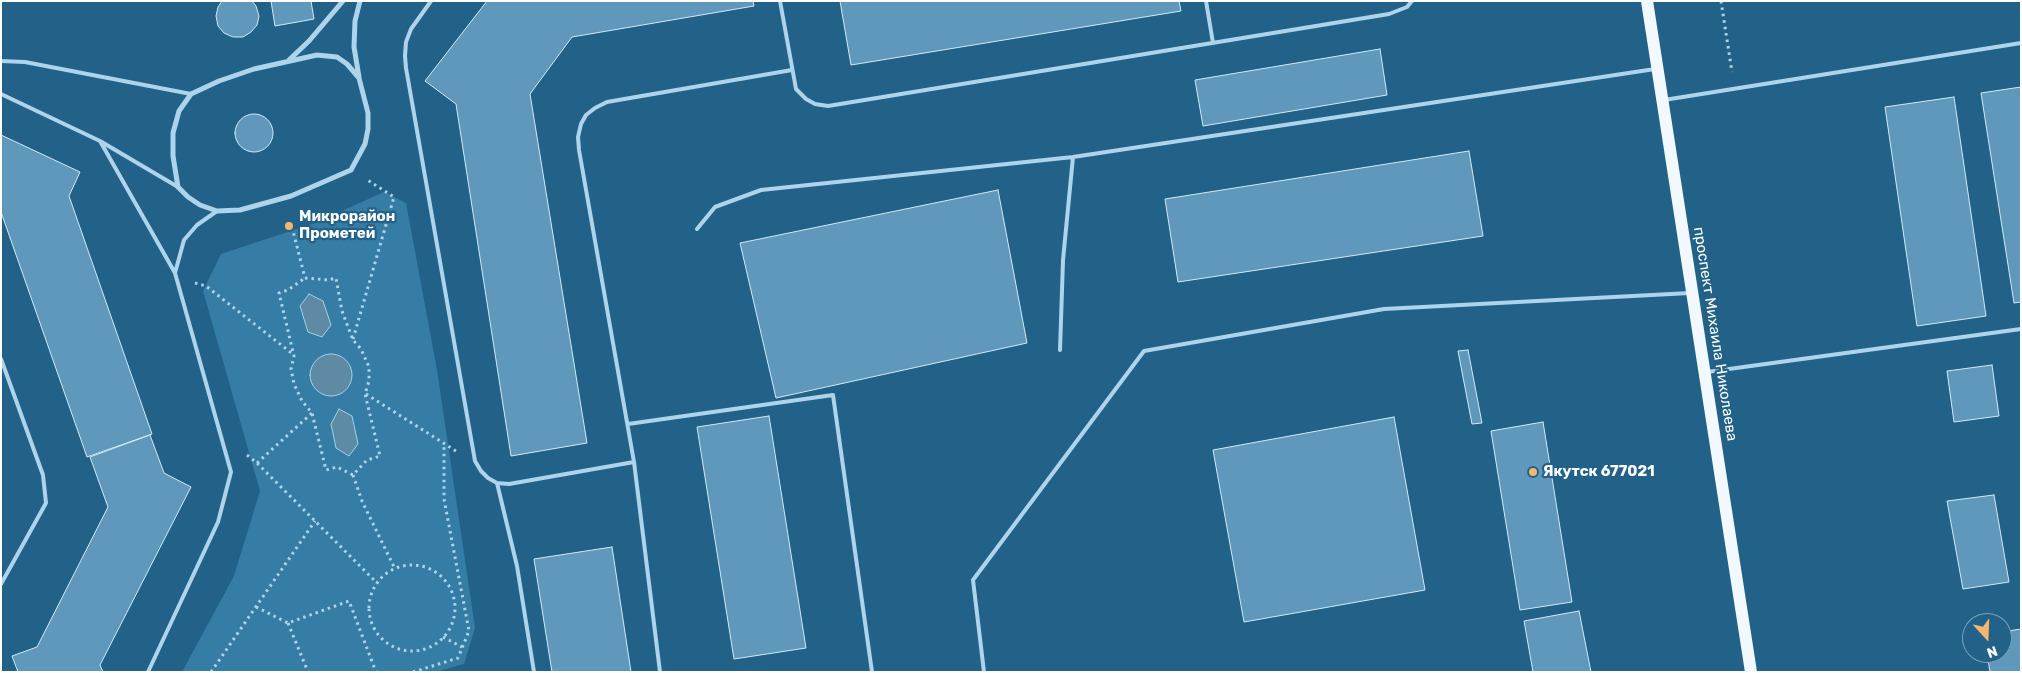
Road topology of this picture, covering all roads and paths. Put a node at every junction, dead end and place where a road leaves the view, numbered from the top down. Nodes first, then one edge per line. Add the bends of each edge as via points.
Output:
1 (343, 1) edge
2 (360, 1) edge
3 (431, 1) edge
4 (780, 1) edge
5 (1206, 1) edge
6 (1412, 1) edge
7 (1647, 1) edge
8 (1721, 1) edge
9 (1213, 43) junction
10 (2021, 43) edge
11 (288, 60) junction
12 (1, 61) edge
13 (1657, 69) junction
14 (792, 70) junction
15 (359, 78) junction
16 (1735, 88) junction
17 (1, 94) edge
18 (191, 94) junction
19 (1662, 100) junction
20 (100, 141) junction
21 (1073, 157) junction
22 (351, 170) junction
23 (178, 187) junction
24 (217, 211) junction
25 (292, 227) dead end
26 (697, 229) dead end
27 (175, 274) junction
28 (305, 278) junction
29 (1692, 293) junction
30 (2021, 328) edge
31 (353, 340) junction
32 (1060, 350) dead end
33 (294, 356) junction
34 (1, 359) edge
35 (1705, 373) junction
36 (365, 394) junction
37 (312, 413) junction
38 (628, 424) junction
39 (444, 445) junction
40 (247, 455) dead end
41 (476, 461) junction
42 (634, 462) junction
43 (257, 463) junction
44 (353, 475) junction
45 (498, 483) junction
46 (315, 521) junction
47 (395, 569) junction
48 (377, 583) junction
49 (1, 584) edge
50 (256, 607) junction
51 (288, 623) junction
52 (444, 637) junction
53 (462, 647) junction
54 (148, 672) edge
55 (211, 672) edge
56 (308, 672) edge
57 (376, 672) edge
58 (413, 672) edge
59 (534, 672) edge
60 (660, 672) edge
61 (872, 672) edge
62 (984, 672) edge
63 (1751, 672) edge

1 - 11 street
2 - 15 street via 354,48
3 - 41 lane via 411,29 405,56
4 - 14 lane
5 - 9 lane
6 - 9 lane via 1407,7 1390,14
7 - 13 main road, проспект Михаила Николаева
8 - 16 path
9 - 14 lane via 828,106 806,99 796,89
10 - 16 lane
11 - 15 street via 317,55 337,57
11 - 18 street via 219,81
12 - 18 lane via 25,62
13 - 19 main road, проспект Михаила Николаева
13 - 21 lane
14 - 38 lane via 607,102 586,116 581,124 579,150
15 - 22 street via 368,113 368,128 365,144
16 - 19 lane
17 - 20 lane
18 - 23 street via 179,111 173,133
19 - 29 main road, проспект Михаила Николаева
20 - 23 lane
20 - 27 lane
21 - 26 lane via 761,190 715,207
21 - 32 lane via 1063,260
22 - 24 street via 291,196 240,210
22 - 31 path via 394,196
23 - 24 street via 188,198
24 - 27 lane via 184,240
25 - 28 path
27 - 33 path via 206,286
27 - 54 lane via 231,472 218,522
28 - 31 path via 336,278 342,311
28 - 33 path via 279,293
29 - 35 main road, проспект Михаила Николаева
29 - 62 lane via 1384,308 1144,351 973,580
30 - 35 lane
31 - 36 path via 369,367
33 - 37 path via 291,369 294,384 302,402
34 - 49 lane via 43,475 46,503
35 - 63 main road, проспект Михаила Николаева
36 - 39 path
36 - 44 path via 380,456 367,460
37 - 43 path
37 - 44 path via 326,470 337,467
38 - 42 lane
38 - 61 lane via 833,395
39 - 41 path
39 - 53 path via 444,499 469,631
40 - 43 path
41 - 45 lane via 481,472
42 - 45 lane via 508,484
42 - 60 lane
43 - 46 path
44 - 47 path via 362,502
45 - 59 lane via 517,566
46 - 48 path
46 - 50 path
47 - 48 path
47 - 52 path via 417,566 430,569 450,587 455,613
48 - 52 path via 369,603 370,616 382,640 407,651 433,646
50 - 51 path
50 - 55 path
51 - 56 path
51 - 57 path via 349,601
52 - 53 path
53 - 58 path via 458,658

